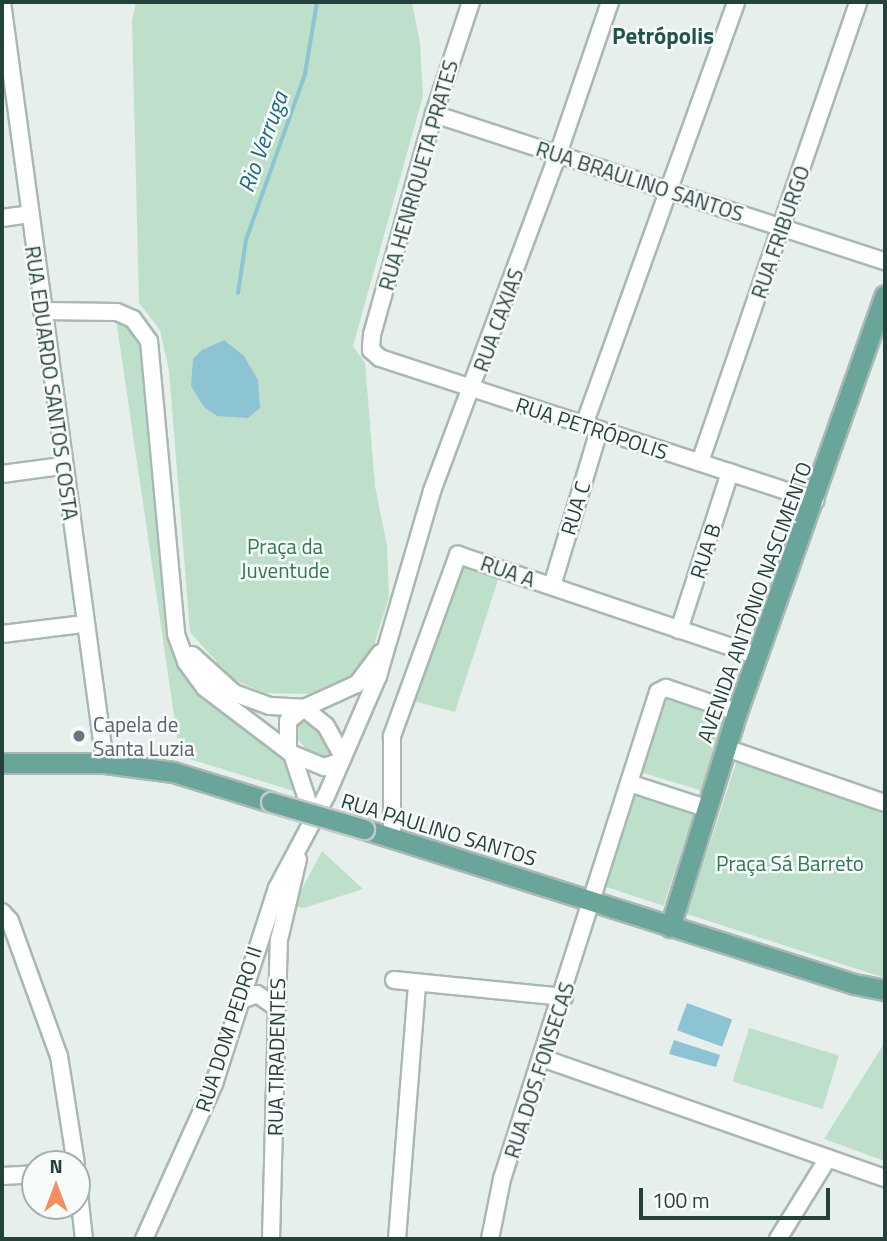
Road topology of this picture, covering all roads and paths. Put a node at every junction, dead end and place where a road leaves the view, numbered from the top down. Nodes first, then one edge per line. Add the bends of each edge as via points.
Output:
1 (2, 2) edge
2 (471, 2) edge
3 (610, 2) edge
4 (736, 2) edge
5 (858, 2) edge
6 (434, 114) junction
7 (558, 154) junction
8 (667, 190) junction
9 (30, 214) junction
10 (2, 218) edge
11 (782, 228) junction
12 (885, 261) edge
13 (885, 295) edge
14 (42, 311) junction
15 (371, 350) joint
16 (473, 389) junction
17 (592, 427) junction
18 (700, 463) junction
19 (62, 466) junction
20 (730, 472) junction
21 (2, 474) edge
22 (815, 500) junction
23 (552, 586) junction
24 (84, 624) junction
25 (679, 630) junction
26 (2, 634) edge
27 (176, 634) junction
28 (389, 639) junction
29 (758, 656) junction
30 (304, 708) junction
31 (737, 712) junction
32 (726, 748) junction
33 (290, 752) junction
34 (342, 759) junction
35 (2, 763) edge
36 (106, 763) junction
37 (629, 783) junction
38 (885, 803) edge
39 (706, 808) junction
40 (314, 820) junction
41 (304, 837) junction
42 (391, 837) junction
43 (592, 901) junction
44 (2, 912) edge
45 (670, 927) junction
46 (394, 980) dead end
47 (417, 983) junction
48 (854, 984) junction
49 (885, 990) edge
50 (564, 997) junction
51 (885, 1000) edge
52 (239, 1001) junction
53 (277, 1008) junction
54 (542, 1058) junction
55 (74, 1150) edge
56 (828, 1158) junction
57 (21, 1175) edge
58 (2, 1176) edge
59 (885, 1178) edge
60 (82, 1220) edge
61 (84, 1239) edge
62 (144, 1239) edge
63 (271, 1239) edge
64 (397, 1239) edge
65 (490, 1239) edge
66 (778, 1239) edge

1 - 9 street, RUA EDUARDO SANTOS COSTA
2 - 6 street, RUA HENRIQUETA PRATES
3 - 7 street, RUA CAXIAS
4 - 8 street, RUA C
5 - 11 street, RUA FRIBURGO
6 - 7 street, RUA BRAULINO SANTOS
6 - 15 street, RUA HENRIQUETA PRATES
7 - 8 street, RUA BRAULINO SANTOS
7 - 16 street, RUA CAXIAS
8 - 11 street, RUA BRAULINO SANTOS
8 - 17 street, RUA C
9 - 10 street
9 - 14 street, RUA EDUARDO SANTOS COSTA
11 - 12 street, RUA BRAULINO SANTOS
11 - 18 street, RUA FRIBURGO
13 - 22 main road, AVENIDA ANTÔNIO NASCIMENTO
14 - 19 street, RUA EDUARDO SANTOS COSTA
14 - 27 street via 117,313 133,319 149,341 157,385 164,545
15 - 16 street, RUA PETRÓPOLIS via 380,358
16 - 17 street, RUA PETRÓPOLIS
16 - 28 street, RUA CAXIAS via 432,491
17 - 18 street, RUA PETRÓPOLIS
17 - 23 street, RUA C
18 - 20 street, RUA PETRÓPOLIS
19 - 21 street
19 - 24 street, RUA EDUARDO SANTOS COSTA
20 - 22 street, RUA PETRÓPOLIS
20 - 25 street, RUA B
22 - 29 main road, AVENIDA ANTÔNIO NASCIMENTO
23 - 25 street, RUA A
23 - 42 street, RUA A via 457,555 392,736
24 - 26 street
24 - 36 street, RUA EDUARDO SANTOS COSTA
25 - 29 street, RUA A
27 - 30 street via 200,666 233,693 270,706
27 - 33 street via 186,662 205,688
28 - 30 street via 357,684
28 - 34 street, RUA DOM PEDRO II
29 - 31 main road, AVENIDA ANTÔNIO NASCIMENTO
30 - 33 street via 286,723
30 - 34 street via 326,726
31 - 32 main road, AVENIDA ANTÔNIO NASCIMENTO
31 - 37 street via 661,688
32 - 38 street
32 - 39 main road, AVENIDA ANTÔNIO NASCIMENTO
33 - 34 street via 324,767
33 - 40 street
34 - 40 street, RUA DOM PEDRO II
35 - 36 main road, RUA PAULINO SANTOS
36 - 42 main road, RUA PAULINO SANTOS, bridge via 195,777
37 - 39 street
37 - 43 street
39 - 45 main road, AVENIDA ANTÔNIO NASCIMENTO
40 - 41 street, RUA DOM PEDRO II
41 - 52 street, RUA DOM PEDRO II via 277,888
41 - 53 street, RUA TIRADENTES via 279,940
42 - 43 main road, RUA PAULINO SANTOS
43 - 45 main road, RUA PAULINO SANTOS
43 - 50 street, RUA DOS FONSECAS
44 - 55 street via 10,921 60,1056
45 - 48 main road, RUA PAULINO SANTOS
46 - 47 street
47 - 50 street
47 - 64 street
48 - 49 main road, RUA PAULINO SANTOS
48 - 51 main road, RUA PAULINO SANTOS
50 - 54 street, RUA DOS FONSECAS
52 - 53 street via 257,994
52 - 62 street, RUA DOM PEDRO II via 214,1084
53 - 63 street, RUA TIRADENTES
54 - 56 street
54 - 65 street, RUA DOS FONSECAS via 502,1179
56 - 59 street
56 - 66 street
57 - 58 street
60 - 61 street

